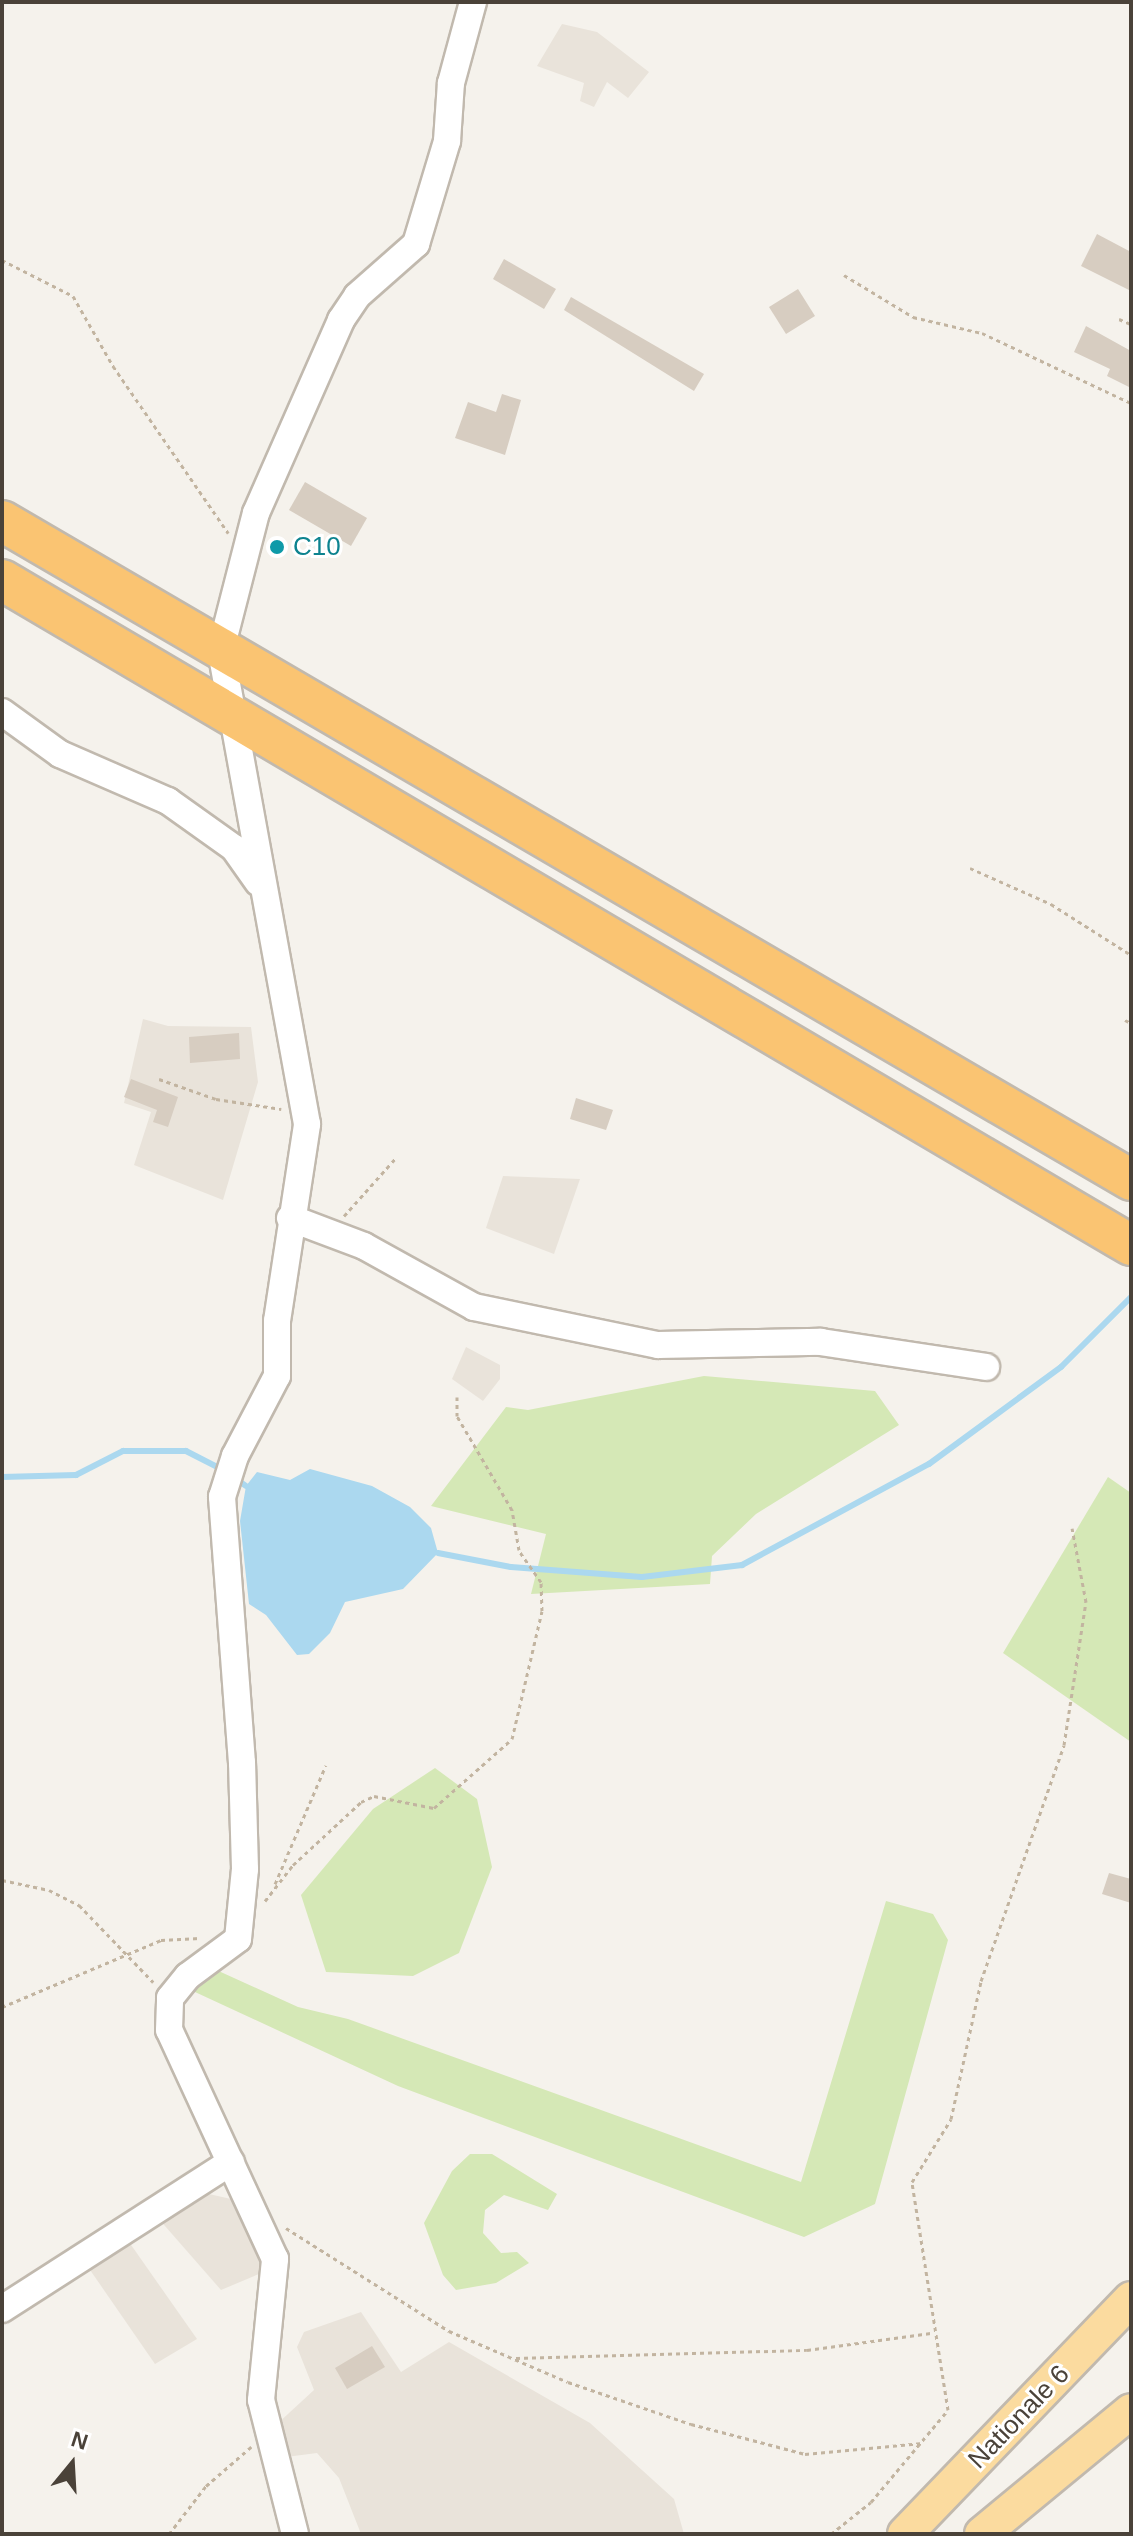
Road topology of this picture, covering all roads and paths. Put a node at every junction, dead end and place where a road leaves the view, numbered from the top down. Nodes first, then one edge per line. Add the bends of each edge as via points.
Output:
1 (473, 2) edge
2 (2, 260) edge
3 (844, 275) dead end
4 (1119, 319) dead end
5 (1131, 324) edge
6 (1131, 403) edge
7 (2, 521) edge
8 (244, 556) junction
9 (2, 580) edge
10 (221, 649) junction
11 (2, 712) edge
12 (233, 713) junction
13 (970, 868) dead end
14 (258, 882) junction
15 (1131, 955) edge
16 (1125, 1020) dead end
17 (1131, 1023) edge
18 (159, 1079) dead end
19 (305, 1113) junction
20 (982, 1160) junction
21 (1131, 1177) edge
22 (290, 1218) junction
23 (1131, 1245) edge
24 (1131, 1254) edge
25 (986, 1367) dead end
26 (457, 1397) dead end
27 (1072, 1528) dead end
28 (326, 1765) dead end
29 (2, 1880) edge
30 (274, 1888) junction
31 (238, 1939) junction
32 (127, 1955) junction
33 (170, 1998) junction
34 (2, 2007) edge
35 (231, 2162) junction
36 (252, 2205) junction
37 (1131, 2299) edge
38 (2, 2309) edge
39 (933, 2333) junction
40 (512, 2358) junction
41 (1131, 2411) edge
42 (267, 2434) junction
43 (922, 2443) junction
44 (169, 2534) edge
45 (295, 2534) edge
46 (831, 2534) edge
47 (905, 2534) edge
48 (982, 2534) edge

1 - 8 street via 451,83 444,153 416,244 357,296 341,320 269,479
2 - 8 path via 73,296 113,366
3 - 6 path via 913,317 982,333
4 - 5 path
7 - 10 highway
8 - 10 street
9 - 12 highway
10 - 12 street
10 - 21 highway
11 - 14 street via 60,754 168,801 234,848
12 - 14 street via 251,789
12 - 20 highway
13 - 15 path via 1051,904
14 - 19 street
16 - 17 path
18 - 19 path via 216,1099
19 - 22 street
20 - 23 highway
20 - 24 highway
22 - 25 street via 364,1246 474,1307 658,1345 821,1342
22 - 31 street via 277,1376 235,1456 222,1497 242,1763
26 - 30 path via 457,1416 512,1510 519,1550 541,1582 542,1611 512,1739 434,1808 374,1796 361,1802
27 - 39 path via 1086,1602 1064,1745 981,1981 951,2119 912,2182
28 - 30 path
29 - 32 path via 49,1890 79,1905
30 - 31 path
31 - 32 path via 169,1938
31 - 33 street via 188,1976
32 - 33 path
32 - 34 path
33 - 35 street via 169,2030
35 - 36 street
35 - 38 street
36 - 40 path via 436,2323
36 - 42 street via 276,2269 262,2367
37 - 47 main road, Nationale 6
39 - 40 path via 807,2350
39 - 43 path via 948,2410
40 - 43 path via 751,2443 805,2454
41 - 48 main road
42 - 44 path via 206,2486
42 - 45 street
43 - 46 path via 871,2502

